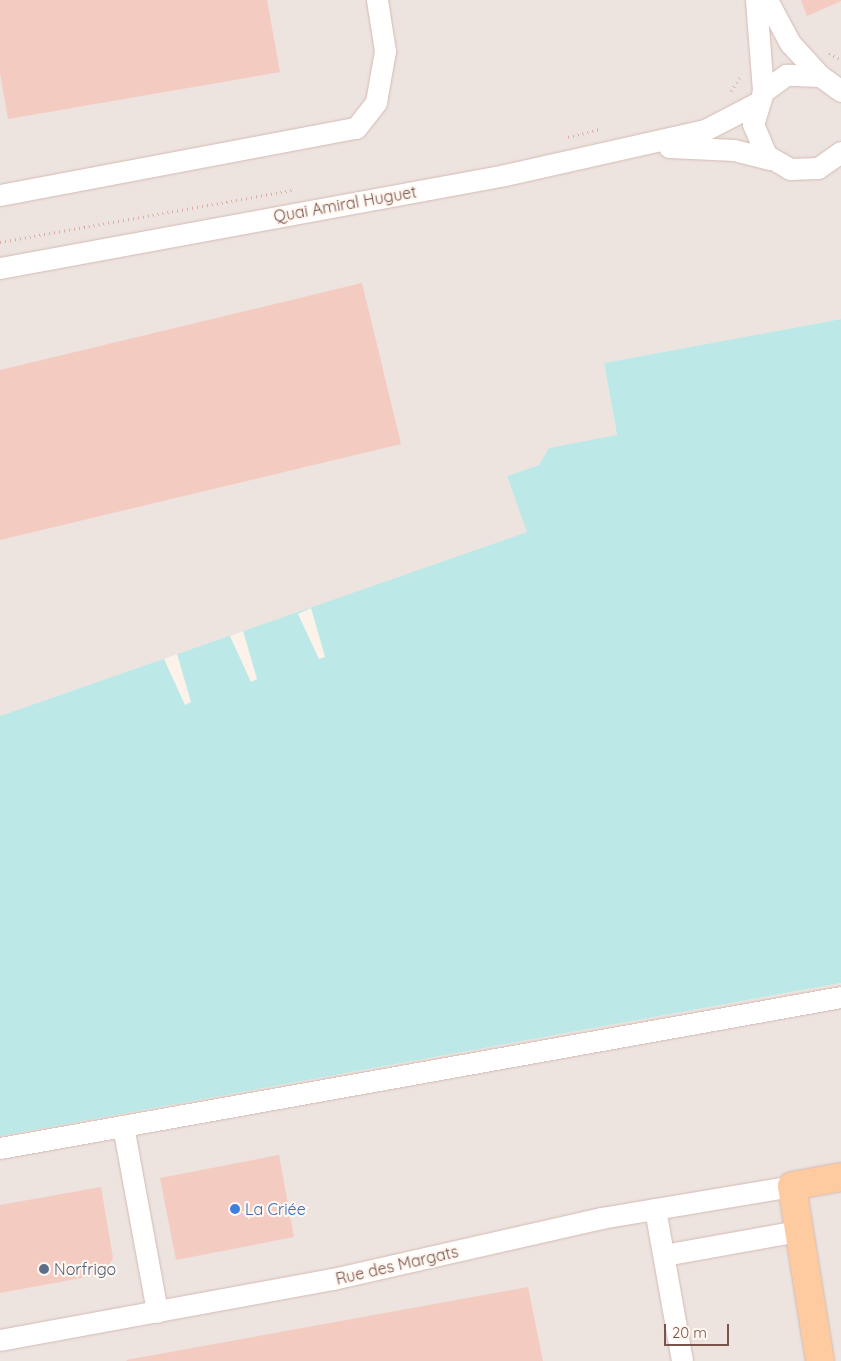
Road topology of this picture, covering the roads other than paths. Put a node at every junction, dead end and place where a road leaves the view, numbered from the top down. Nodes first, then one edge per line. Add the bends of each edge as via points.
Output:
1 (376, 0) edge
2 (756, 0) edge
3 (766, 0) edge
4 (834, 84) edge
5 (760, 98) junction
6 (639, 146) junction
7 (841, 152) edge
8 (770, 159) junction
9 (0, 195) edge
10 (0, 268) edge
11 (841, 997) edge
12 (123, 1126) junction
13 (0, 1148) edge
14 (841, 1177) edge
15 (792, 1186) junction
16 (656, 1209) junction
17 (798, 1231) junction
18 (664, 1255) junction
19 (157, 1312) junction
20 (0, 1340) edge
21 (682, 1361) edge
22 (820, 1361) edge

1 - 9 street via 385,51 376,102 356,128
2 - 5 street
3 - 4 street via 790,44
4 - 5 street, Quai Amiral Huguet via 791,73
5 - 6 street, Quai Amiral Huguet via 705,130
5 - 8 street via 755,136
6 - 8 street, Quai Amiral Huguet via 734,150
6 - 10 street, Quai Amiral Huguet via 471,182
7 - 8 street, Quai Amiral Huguet via 823,166 807,170 790,169
11 - 12 street
12 - 13 street
12 - 19 street
14 - 15 main road
15 - 16 street, Rue des Margats
15 - 17 main road
16 - 18 street
16 - 19 street, Rue des Margats via 333,1280
17 - 18 street
17 - 22 main road
18 - 21 street
19 - 20 street, Rue des Margats

